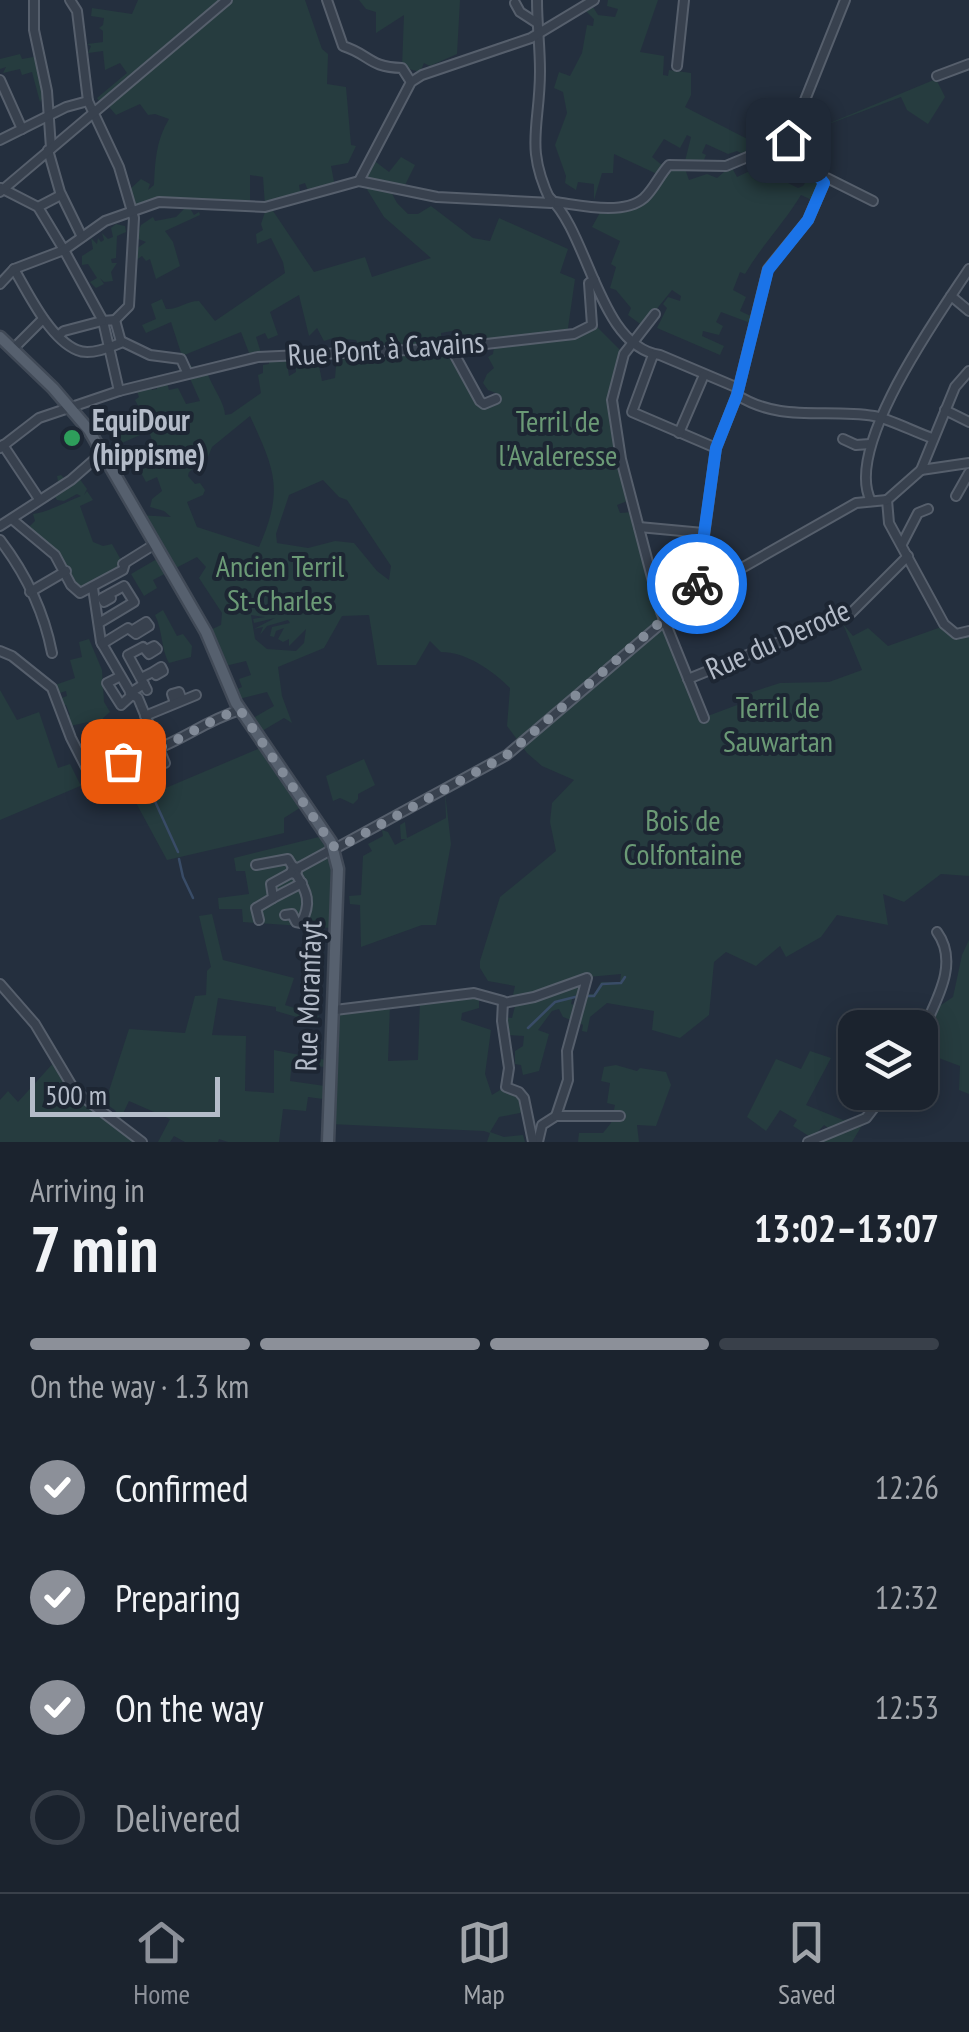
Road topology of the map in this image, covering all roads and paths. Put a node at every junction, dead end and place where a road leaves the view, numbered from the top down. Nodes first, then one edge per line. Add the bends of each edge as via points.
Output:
1 (34, 0) edge
2 (70, 0) edge
3 (227, 0) edge
4 (326, 0) edge
5 (538, 0) edge
6 (594, 0) edge
7 (684, 0) edge
8 (845, 0) edge
9 (516, 3) dead end
10 (537, 23) junction
11 (537, 34) junction
12 (969, 64) edge
13 (677, 66) dead end
14 (406, 70) junction
15 (422, 75) junction
16 (938, 76) dead end
17 (0, 80) edge
18 (411, 82) junction
19 (91, 106) junction
20 (48, 116) junction
21 (22, 129) junction
22 (0, 140) edge
23 (788, 140) junction
24 (50, 149) junction
25 (823, 180) junction
26 (360, 181) junction
27 (1, 190) edge
28 (61, 195) junction
29 (873, 201) dead end
30 (553, 203) junction
31 (38, 207) junction
32 (133, 213) junction
33 (82, 237) junction
34 (64, 250) junction
35 (14, 268) junction
36 (969, 269) edge
37 (594, 280) junction
38 (0, 284) edge
39 (951, 296) junction
40 (969, 311) edge
41 (654, 314) dead end
42 (43, 319) junction
43 (115, 320) junction
44 (102, 321) junction
45 (59, 335) junction
46 (0, 337) edge
47 (634, 341) junction
48 (121, 342) junction
49 (108, 347) junction
50 (14, 348) junction
51 (452, 348) junction
52 (654, 355) junction
53 (182, 361) junction
54 (201, 370) junction
55 (188, 372) junction
56 (704, 375) junction
57 (967, 375) edge
58 (119, 391) junction
59 (738, 391) junction
60 (496, 399) dead end
61 (71, 407) junction
62 (945, 410) junction
63 (879, 418) junction
64 (969, 422) edge
65 (679, 433) junction
66 (932, 438) junction
67 (843, 439) dead end
68 (870, 444) junction
69 (2, 447) edge
70 (716, 448) junction
71 (103, 452) junction
72 (969, 463) edge
73 (921, 470) junction
74 (969, 473) edge
75 (956, 496) dead end
76 (39, 499) junction
77 (887, 500) junction
78 (871, 501) junction
79 (923, 511) dead end
80 (13, 520) junction
81 (0, 526) edge
82 (638, 527) junction
83 (703, 533) junction
84 (0, 540) edge
85 (155, 544) junction
86 (902, 544) junction
87 (908, 556) junction
88 (66, 572) junction
89 (90, 589) junction
90 (120, 589) dead end
91 (30, 592) junction
92 (696, 594) junction
93 (99, 619) junction
94 (663, 620) junction
95 (134, 630) dead end
96 (969, 631) edge
97 (103, 642) junction
98 (146, 650) dead end
99 (0, 651) edge
100 (52, 653) dead end
101 (153, 672) dead end
102 (116, 678) dead end
103 (688, 679) junction
104 (143, 682) junction
105 (128, 689) junction
106 (196, 695) dead end
107 (240, 710) junction
108 (145, 716) junction
109 (704, 718) dead end
110 (152, 732) junction
111 (124, 744) dead end
112 (159, 748) junction
113 (165, 762) dead end
114 (92, 778) dead end
115 (334, 849) junction
116 (256, 865) dead end
117 (294, 870) junction
118 (302, 883) junction
119 (273, 898) junction
120 (285, 916) dead end
121 (259, 920) dead end
122 (937, 932) dead end
123 (0, 984) edge
124 (504, 1002) junction
125 (335, 1010) junction
126 (931, 1010) edge
127 (872, 1110) edge
128 (556, 1116) junction
129 (620, 1116) dead end
130 (142, 1142) edge
131 (328, 1142) edge
132 (536, 1142) edge
133 (808, 1142) edge

1 - 20 street
2 - 19 street
3 - 19 street
4 - 14 street via 344,46 381,68
5 - 10 street
6 - 11 street
7 - 13 street
8 - 23 street
9 - 10 street
10 - 11 street
11 - 15 street
11 - 30 street via 534,149
12 - 16 street
14 - 15 street
14 - 18 street
15 - 18 street
17 - 21 street
18 - 26 street
19 - 20 street
19 - 24 street
19 - 32 street
20 - 21 street
20 - 24 street
21 - 22 street
23 - 25 street via 790,158
23 - 30 street via 726,166 670,165 647,196 631,205
24 - 27 street
24 - 28 street
25 - 29 street
25 - 59 street via 808,220 768,270
26 - 30 street via 427,194
26 - 32 street via 265,207 162,202
27 - 31 street
28 - 31 street
28 - 33 street
30 - 37 street via 579,240
31 - 34 street
32 - 33 street
32 - 43 street via 130,306
33 - 34 street
34 - 35 street
34 - 44 street
35 - 38 street
35 - 42 street
36 - 39 street
37 - 47 street via 612,318
37 - 51 street, Rue Pont à Cavains via 592,325 572,334
39 - 40 street
39 - 63 street
41 - 47 street
42 - 45 street
42 - 50 street
43 - 44 street
43 - 48 street
44 - 45 street
44 - 49 street
45 - 49 street via 80,352
46 - 50 main road
47 - 52 street
47 - 82 street via 612,400
48 - 49 street
48 - 53 street
49 - 58 street
50 - 61 main road
51 - 54 street, Rue Pont à Cavains via 262,356
51 - 60 street via 480,401
52 - 56 street
52 - 65 street via 632,409
53 - 54 street
53 - 55 street
54 - 55 street, Rue Pont à Cavains
55 - 58 street, Rue Pont à Cavains
56 - 59 street
56 - 65 street
57 - 62 street
58 - 61 street, Rue Pont à Cavains
59 - 63 street via 753,405 782,414
59 - 70 street
61 - 69 street, Rue Pont à Cavains via 36,419
61 - 71 main road
62 - 64 street
62 - 66 street
63 - 66 street
63 - 68 street
65 - 70 street
66 - 73 street
67 - 68 street
68 - 78 street via 863,482
69 - 76 street
70 - 83 street
71 - 76 street
71 - 85 main road
72 - 73 street
73 - 77 street
74 - 75 street
76 - 80 street
77 - 78 street
77 - 86 street via 889,522
78 - 92 street via 856,503
79 - 86 street via 907,519 910,530
80 - 81 street
80 - 88 street
82 - 83 street
82 - 94 street
83 - 92 street
84 - 91 street
85 - 89 street
85 - 107 main road via 206,632
86 - 87 street
87 - 96 street via 947,628
87 - 103 street, Rue du Derode via 851,613
88 - 89 street via 76,592
88 - 91 street
89 - 93 street
90 - 93 street via 130,605
91 - 100 street
92 - 94 street
93 - 97 street
94 - 103 street
94 - 115 street via 507,755
95 - 97 street
97 - 105 street
98 - 104 street via 128,655
99 - 114 street via 52,688
101 - 104 street
102 - 105 street via 106,684 117,706 132,698
103 - 109 street
104 - 105 street
105 - 108 street
106 - 108 street
107 - 112 street
107 - 115 main road
108 - 110 street
110 - 111 street
110 - 112 street
112 - 113 street
115 - 117 street
115 - 125 main road, Rue Moranfayt
116 - 117 street via 288,858
117 - 118 street
117 - 119 street via 270,884
118 - 119 street
118 - 120 street via 309,896 303,921
119 - 121 street via 256,908
122 - 126 street via 946,950 945,978
123 - 130 street via 35,1024 75,1090
124 - 125 street via 474,992
124 - 128 street via 586,978
124 - 132 street via 506,1087 524,1098
125 - 131 main road, Rue Moranfayt
127 - 133 street
128 - 129 street
128 - 132 street via 542,1125

